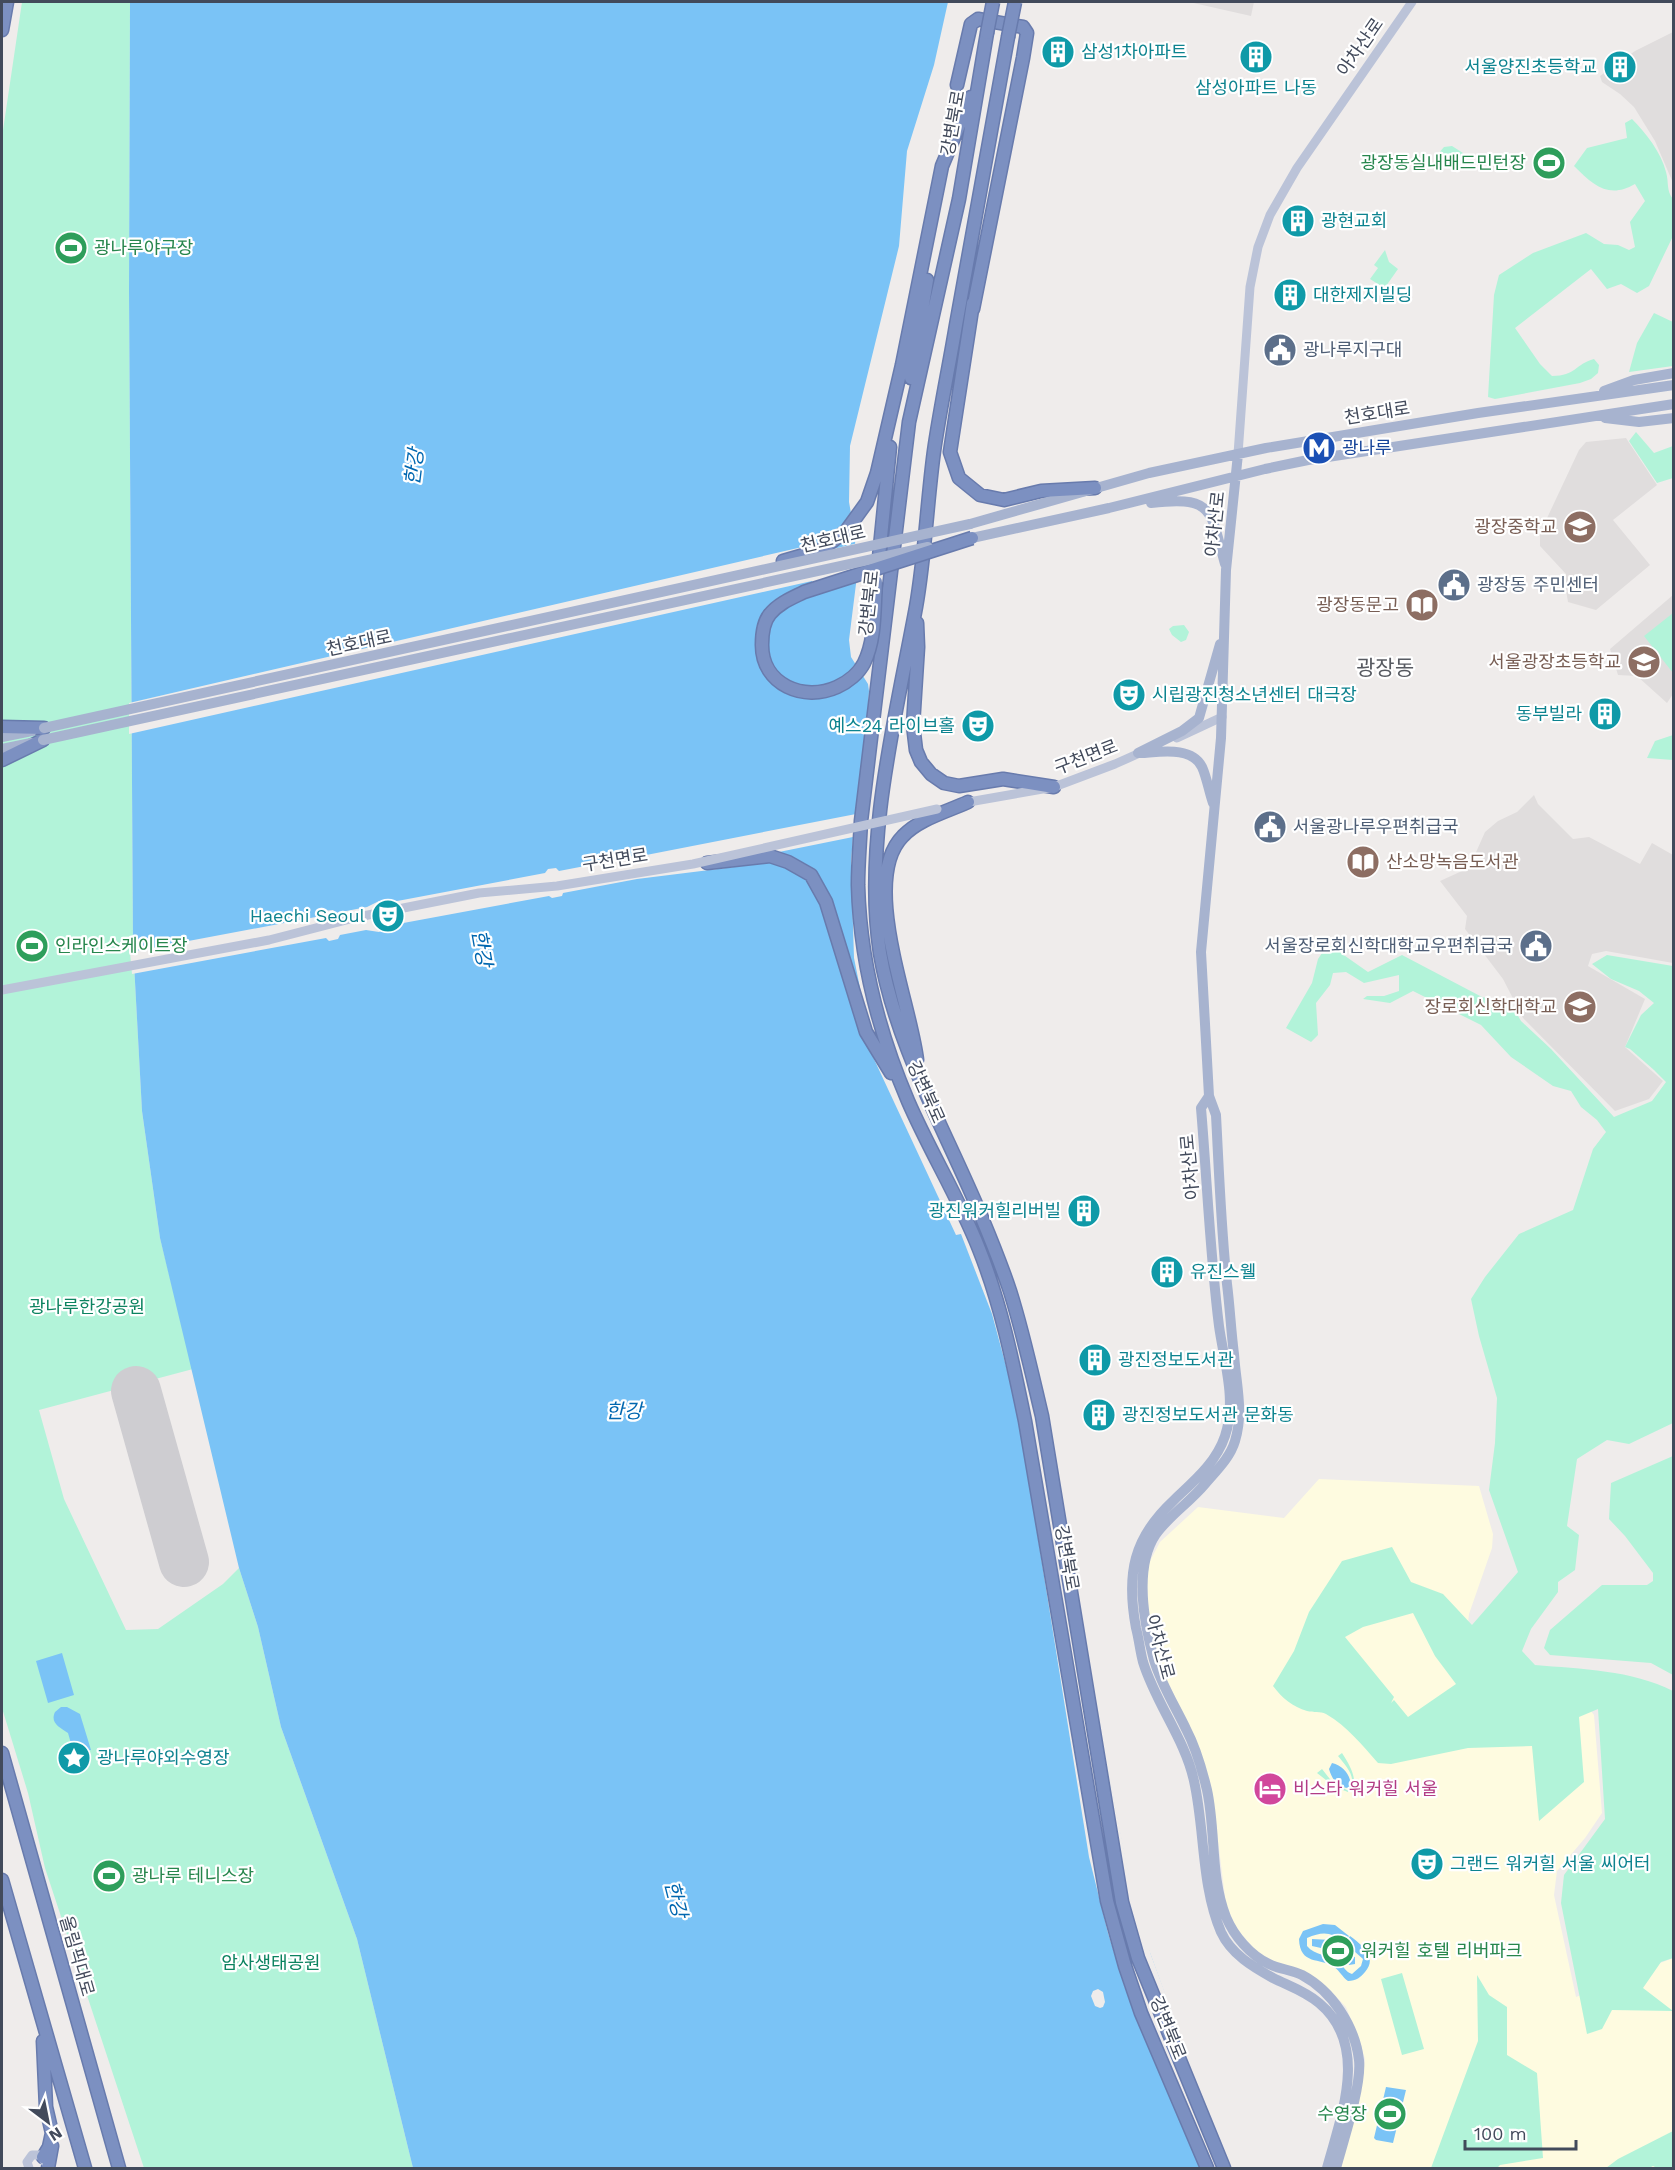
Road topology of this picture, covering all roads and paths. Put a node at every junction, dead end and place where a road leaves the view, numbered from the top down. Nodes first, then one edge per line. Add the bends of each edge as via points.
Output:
1 (7, 2) edge
2 (993, 2) edge
3 (1014, 2) edge
4 (1412, 2) edge
5 (2, 30) edge
6 (980, 77) junction
7 (957, 85) tunnel mouth
8 (944, 184) dead end
9 (973, 226) junction
10 (973, 309) junction
11 (902, 365) junction
12 (1674, 373) edge
13 (1674, 385) edge
14 (1586, 399) junction
15 (1674, 404) edge
16 (1590, 416) junction
17 (1674, 417) edge
18 (909, 422) junction
19 (1238, 454) junction
20 (1237, 476) junction
21 (1095, 488) junction
22 (1109, 508) junction
23 (972, 538) junction
24 (1226, 570) junction
25 (710, 583) junction
26 (916, 605) junction
27 (1224, 630) junction
28 (1222, 717) junction
29 (2, 727) edge
30 (43, 734) junction
31 (2, 737) edge
32 (2, 749) edge
33 (1138, 753) junction
34 (2, 760) edge
35 (1054, 787) junction
36 (968, 802) junction
37 (1215, 811) junction
38 (693, 864) junction
39 (2, 990) edge
40 (918, 1076) junction
41 (1209, 1095) junction
42 (909, 1102) junction
43 (2, 1753) edge
44 (2, 1880) edge
45 (42, 2022) junction
46 (45, 2165) edge
47 (29, 2169) edge
48 (86, 2169) edge
49 (119, 2169) edge
50 (1207, 2169) edge
51 (1224, 2169) edge
52 (1327, 2169) edge
53 (1336, 2169) edge

1 - 5 highway
2 - 6 highway, 강변북로, bridge
3 - 9 highway, 강변북로, bridge
4 - 19 main road, 아차산로 via 1297,168 1270,215 1250,287
6 - 11 highway via 942,166
6 - 18 highway, 강변북로 via 959,199
7 - 10 highway via 972,24 978,20 1023,27 1027,33 1023,58
8 - 18 highway via 909,389
9 - 10 highway
9 - 26 highway, 강변북로 via 934,449
10 - 21 highway via 950,452 959,478 980,495 1004,501 1041,491
11 - 23 highway, bridge via 888,464 876,582 871,644 864,665 847,682 825,692 805,693 786,687 770,674 762,656 762,634 769,616 783,602 804,592
11 - 25 highway, bridge via 877,473 867,502 846,531 821,549
12 - 14 main road via 1634,380
13 - 14 main road, 천호대로
14 - 19 main road, 천호대로
15 - 16 main road, 천호대로
16 - 17 main road via 1639,422
16 - 20 main road, 천호대로 via 1308,460
18 - 42 highway, 강변북로 via 861,821 858,885 868,978 886,1045
19 - 20 main road, 아차산로
19 - 21 main road, 천호대로
20 - 22 main road, 천호대로
20 - 24 main road, 아차산로
21 - 25 main road, 천호대로, bridge via 970,524
22 - 23 main road, 천호대로
22 - 24 main road via 1179,500 1199,503 1214,522
23 - 30 main road, 천호대로, bridge
24 - 27 main road, 아차산로
25 - 30 main road, 천호대로, bridge
26 - 35 highway via 918,647 913,725 921,762 944,783 959,786 1004,779
26 - 40 highway, 강변북로 via 875,856 880,951 888,992
27 - 28 main road, 아차산로
27 - 33 main road via 1199,718
28 - 33 main road, 구천면로
28 - 37 main road, 아차산로
29 - 30 highway
30 - 31 main road, 천호대로
30 - 32 main road, 천호대로
30 - 34 highway
33 - 35 main road, 구천면로
33 - 37 main road via 1180,752 1195,758 1202,765
35 - 36 main road, 구천면로
36 - 38 main road, 구천면로, bridge
36 - 40 highway via 904,834 891,851 885,877 890,938 915,1040
37 - 41 main road, 아차산로 via 1202,952
38 - 39 main road, 구천면로, bridge via 557,886 479,893 358,916 269,940
38 - 42 highway, bridge via 770,856 811,875 826,902 866,1032
40 - 51 highway, 강변북로 via 982,1218 1019,1322 1042,1416 1122,1902 1146,1978
41 - 52 main road, 아차산로 via 1201,1108 1219,1323 1231,1407 1227,1433 1204,1472 1149,1526 1136,1556 1131,1584 1134,1612 1143,1661 1187,1756 1194,1780 1209,1888 1223,1936 1254,1968 1319,2002 1331,2014 1347,2048 1348,2085
41 - 53 main road, 아차산로 via 1216,1115 1227,1284 1240,1400 1238,1430 1221,1466 1155,1535 1142,1584 1144,1617 1155,1662 1200,1763 1208,1792 1216,1871 1226,1917 1255,1956 1301,1975 1324,1990 1343,2014 1353,2038 1359,2061 1357,2083
42 - 50 highway, 강변북로 via 958,1201 995,1297 1025,1421 1107,1901 1141,2013
43 - 49 highway, 올림픽대로
44 - 45 highway
45 - 46 highway via 46,2107 52,2133
45 - 48 highway
46 - 47 main road via 38,2154 30,2157

